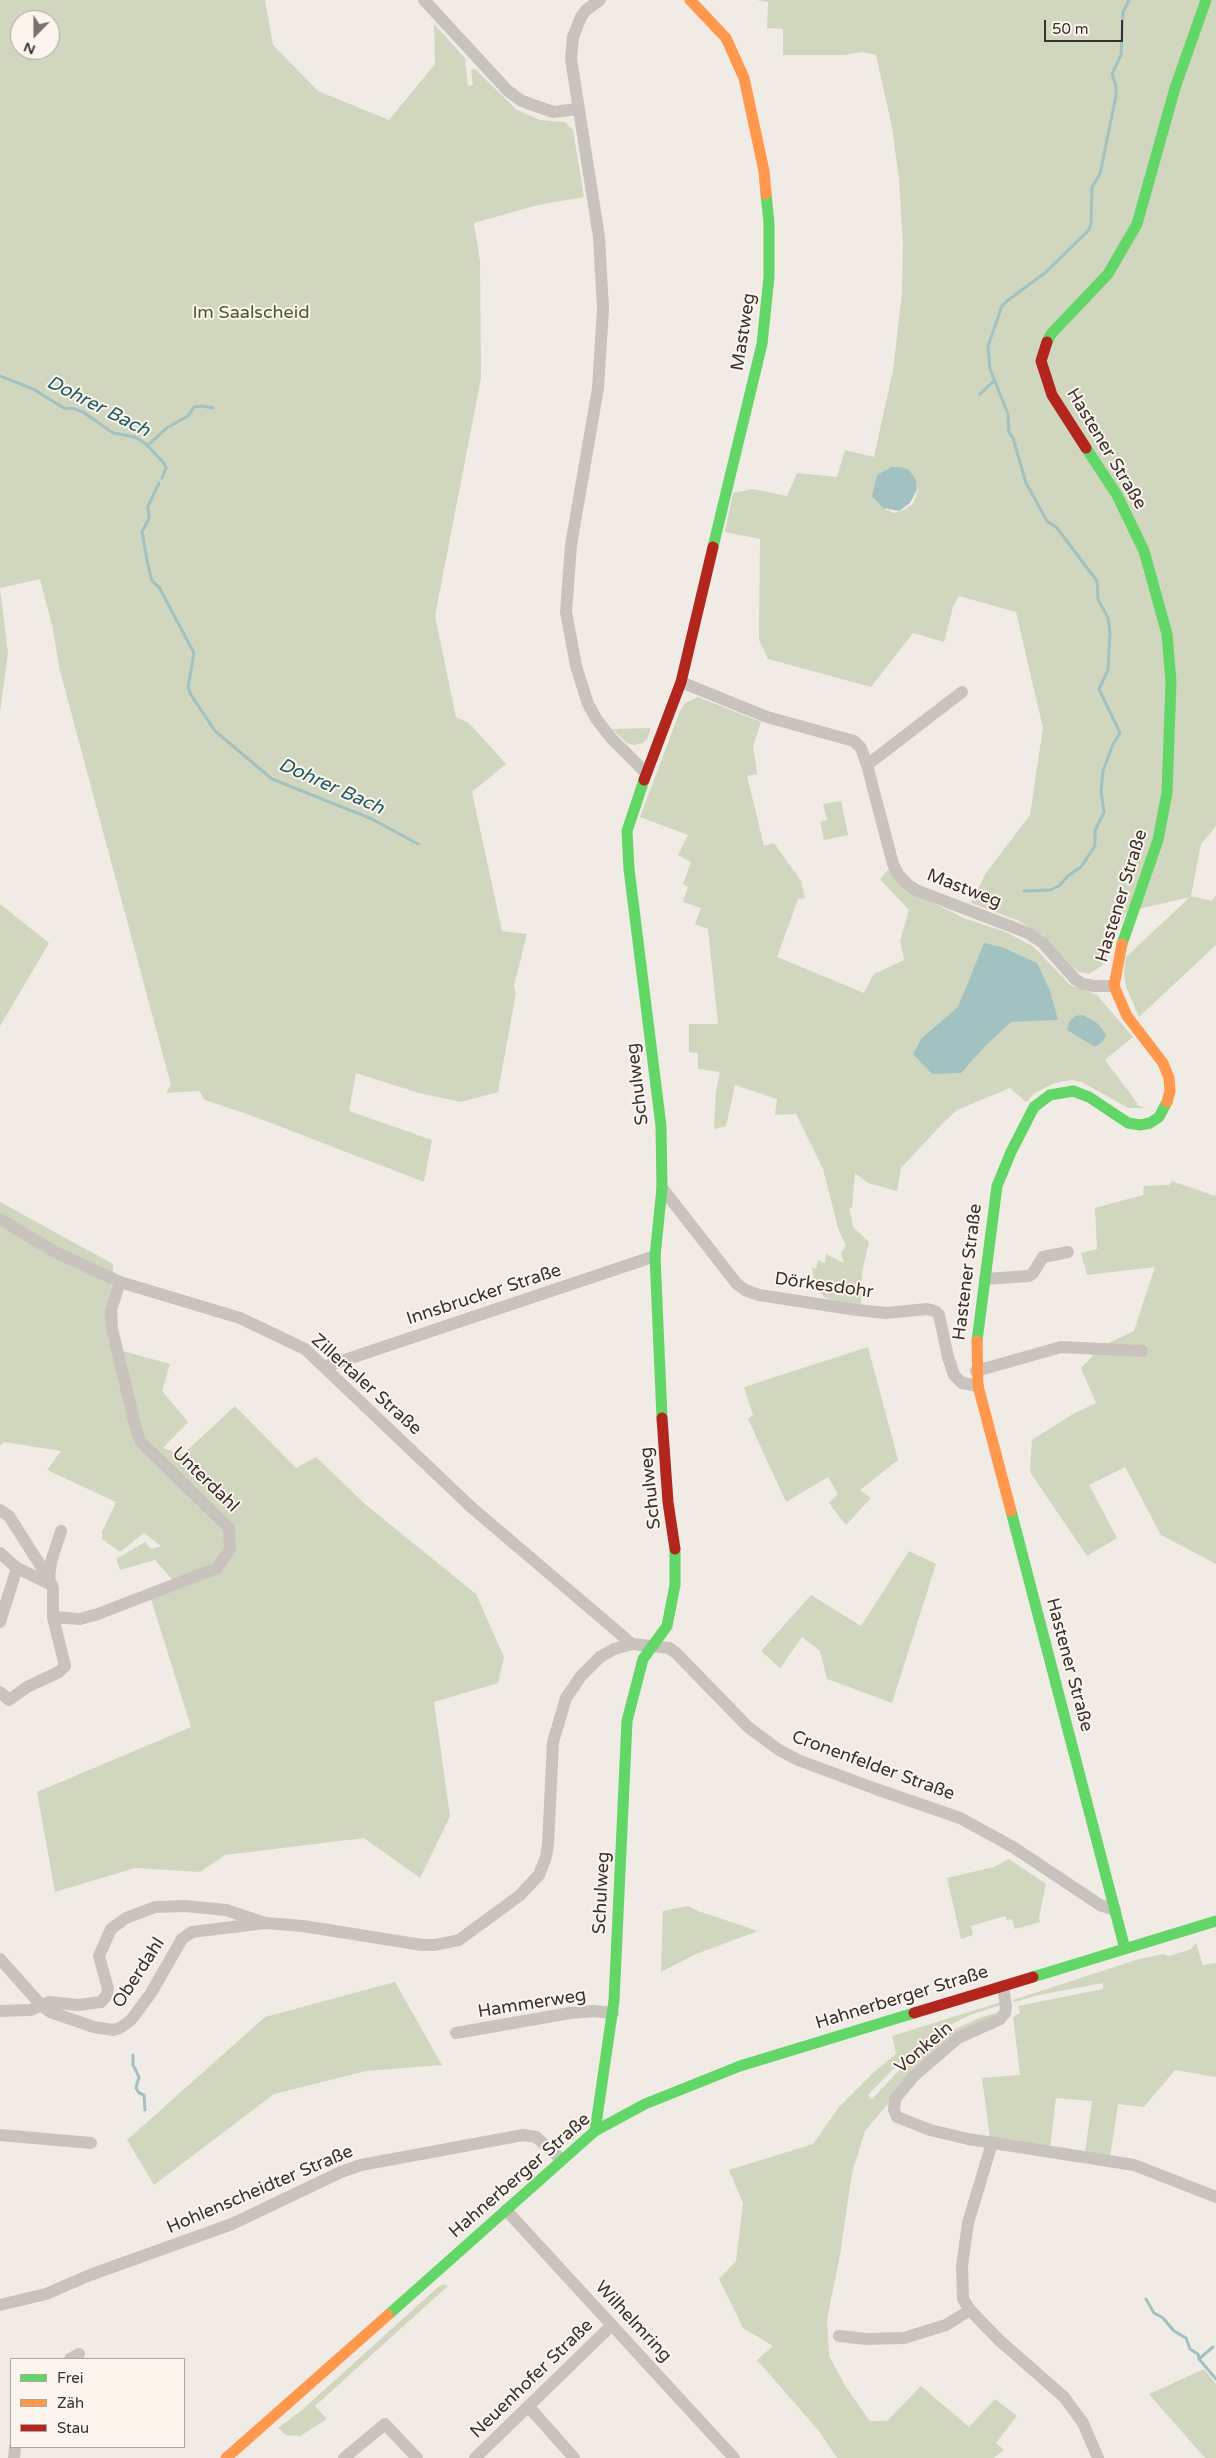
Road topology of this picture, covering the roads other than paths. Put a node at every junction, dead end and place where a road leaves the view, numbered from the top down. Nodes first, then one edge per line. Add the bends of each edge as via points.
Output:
1 (424, 0) edge
2 (600, 0) edge
3 (690, 0) edge
4 (1206, 0) edge
5 (578, 110) junction
6 (681, 682) junction
7 (962, 692) dead end
8 (867, 765) junction
9 (646, 773) junction
10 (627, 831) joint
11 (1114, 986) junction
12 (662, 1188) junction
13 (0, 1219) edge
14 (1068, 1252) dead end
15 (655, 1256) junction
16 (985, 1278) junction
17 (120, 1282) junction
18 (1142, 1351) dead end
19 (324, 1366) junction
20 (976, 1371) junction
21 (978, 1386) junction
22 (0, 1510) edge
23 (61, 1532) dead end
24 (0, 1553) edge
25 (17, 1568) junction
26 (50, 1582) junction
27 (53, 1617) junction
28 (0, 1622) edge
29 (632, 1644) junction
30 (652, 1646) junction
31 (0, 1692) edge
32 (1115, 1910) junction
33 (1216, 1921) edge
34 (265, 1923) junction
35 (1125, 1949) junction
36 (0, 1959) edge
37 (1003, 1986) junction
38 (42, 2006) junction
39 (0, 2011) edge
40 (614, 2013) junction
41 (456, 2033) dead end
42 (595, 2131) junction
43 (0, 2135) edge
44 (92, 2142) dead end
45 (992, 2143) junction
46 (561, 2159) junction
47 (1216, 2197) edge
48 (506, 2210) junction
49 (0, 2305) edge
50 (970, 2310) junction
51 (612, 2325) junction
52 (839, 2336) dead end
53 (528, 2407) junction
54 (226, 2458) edge
55 (344, 2458) edge
56 (417, 2458) edge
57 (475, 2458) edge
58 (574, 2458) edge
59 (734, 2458) edge
60 (1098, 2458) edge

1 - 5 street via 508,91 522,101 553,112
2 - 5 street via 586,10 573,37 571,59
3 - 6 main road, Mastweg via 726,38 744,78 764,171 770,277 762,344
4 - 11 main road, Hastener Straße via 1175,88 1137,224 1108,274 1052,334 1041,361 1052,395 1101,468 1131,523 1147,559 1167,634 1171,720 1167,793 1158,840 1127,926
5 - 9 street via 599,237 603,309 598,388 571,545 566,612 576,666 588,704 612,739
6 - 8 street, Mastweg via 767,717 854,741 861,748
6 - 9 main road, Mastweg
7 - 8 street
8 - 11 street, Mastweg via 892,864 907,884 1028,933 1043,943 1083,984
9 - 10 main road, Mastweg
10 - 12 main road, Schulweg via 660,1117
11 - 16 main road, Hastener Straße via 1127,1016 1163,1063 1169,1078 1167,1103 1159,1118 1140,1125 1128,1123 1089,1097 1073,1091 1050,1095 1034,1107 997,1186
12 - 15 main road, Schulweg
12 - 21 street, Dörkesdohr via 745,1290 857,1310 886,1313 935,1311 939,1315 954,1375 962,1383
13 - 17 street, Zillertaler Straße via 55,1252
14 - 16 street via 1043,1258 1029,1276
15 - 19 street, Innsbrucker Straße
15 - 30 main road, Schulweg via 664,1461 676,1555 675,1585 667,1626
16 - 20 main road, Hastener Straße
17 - 19 street, Zillertaler Straße via 240,1318 305,1350
17 - 27 street, Unterdahl via 112,1310 112,1329 136,1430 141,1442 229,1528 230,1550 217,1568 98,1614 80,1618
18 - 20 street via 1061,1347
19 - 29 street, Zillertaler Straße via 471,1507
20 - 21 main road, Hastener Straße
21 - 32 main road, Hastener Straße
22 - 26 street via 9,1516
23 - 26 street via 51,1562
24 - 25 street
25 - 26 street
25 - 28 street
26 - 27 street
27 - 31 street via 65,1666 9,1700
29 - 30 street, Cronenfelder Straße
29 - 34 street, Cronenfelder Straße via 600,1657 566,1698 553,1742 548,1844 539,1874 519,1896 469,1935 447,1944 422,1945
30 - 32 street, Cronenfelder Straße via 669,1648 676,1653 748,1727 779,1750 798,1760 960,1818 1014,1848 1100,1905
30 - 40 main road, Schulweg via 643,1659 627,1721
32 - 35 main road, Hastener Straße
33 - 35 main road, Hahnerberger Straße
34 - 38 street, Oberdahl via 204,1929 186,1935 151,1993 120,2028 105,2030 94,2027 50,2012
34 - 38 street, Oberdahl via 242,1914 207,1907 155,1906 126,1918 111,1929 100,1948 99,1956 108,1989 101,2002 78,2005 49,2002
35 - 37 main road, Hahnerberger Straße
36 - 38 street, Oberdahl
37 - 42 main road, Hahnerberger Straße via 716,2074 645,2104
37 - 45 street, Vonkeln via 1006,2007 1000,2019 958,2038 946,2048 899,2092 894,2110 897,2117 914,2125
38 - 39 street via 31,2010
40 - 41 street, Hammerweg via 570,2014
40 - 42 main road, Schulweg
42 - 46 main road, Hahnerberger Straße
43 - 44 street
45 - 47 street, Vonkeln via 1134,2164
45 - 50 street via 968,2223 962,2266 962,2294
46 - 48 main road, Hahnerberger Straße
46 - 49 street, Hohlenscheidter Straße via 536,2137 523,2135 362,2165 232,2224 46,2294
48 - 51 street, Wilhelmring
48 - 54 main road, Hahnerberger Straße
50 - 52 street via 946,2325 904,2338
50 - 60 street via 1013,2354 1064,2397 1083,2423
51 - 53 street, Neuenhofer Straße
51 - 59 street, Wilhelmring
53 - 57 street, Neuenhofer Straße
53 - 58 street
55 - 56 street via 385,2424

